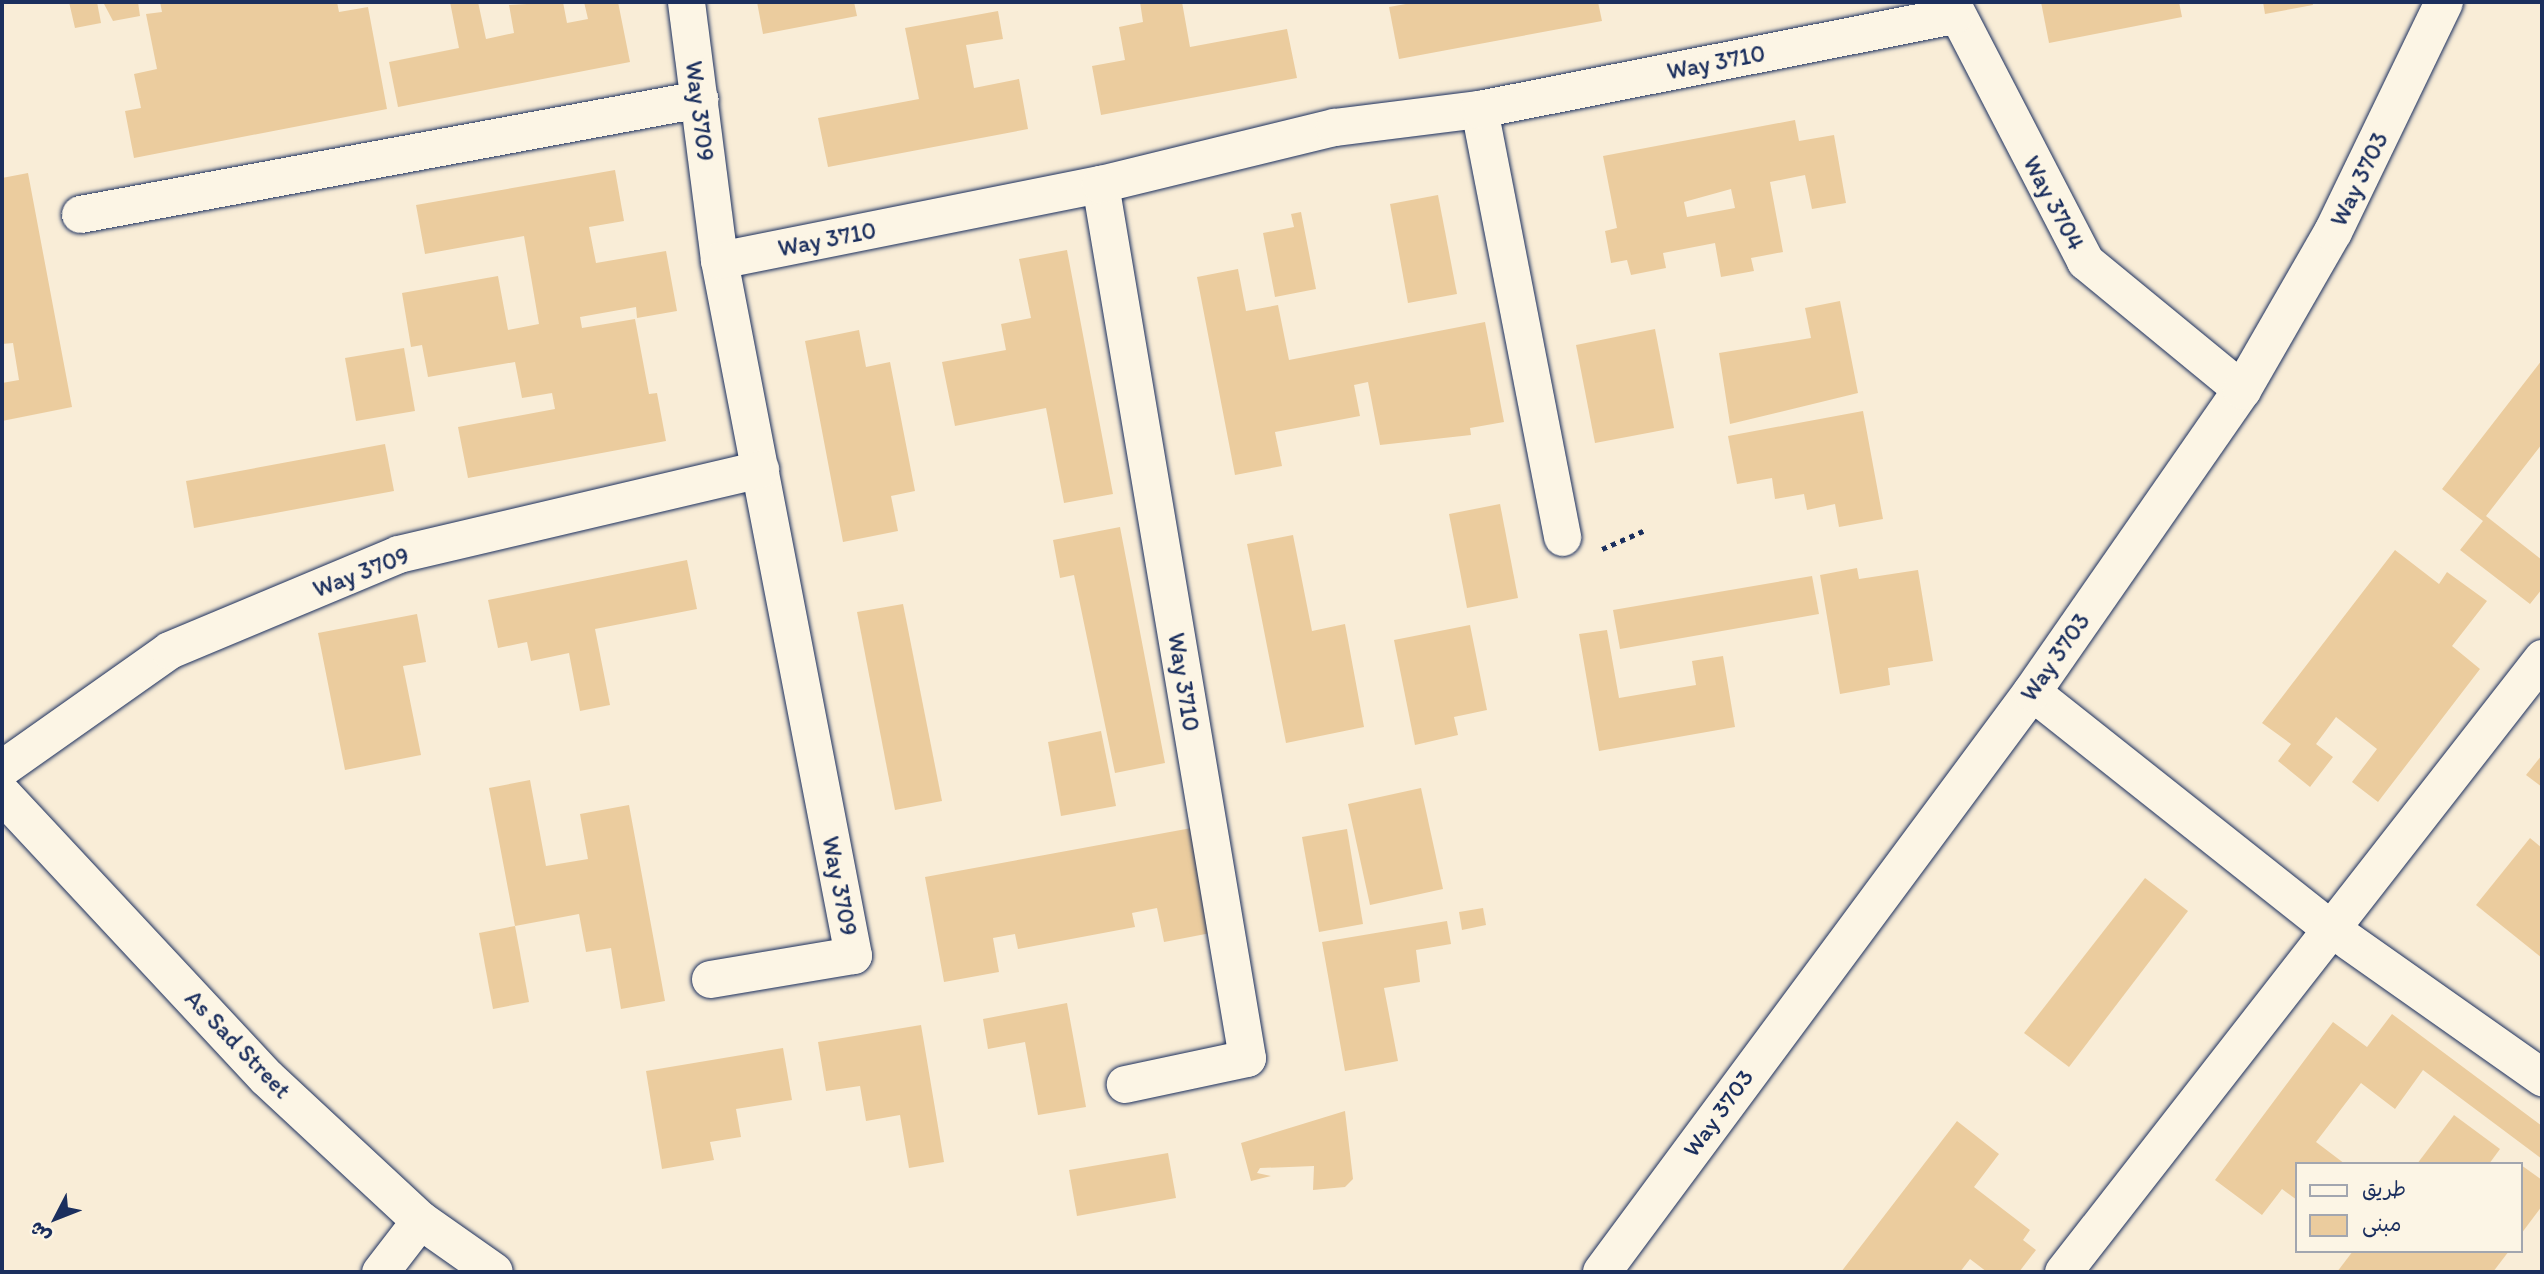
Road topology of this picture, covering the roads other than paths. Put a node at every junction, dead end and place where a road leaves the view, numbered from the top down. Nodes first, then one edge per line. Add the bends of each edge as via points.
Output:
1 (686, 2) edge
2 (2444, 2) edge
3 (1953, 8) edge
4 (699, 99) junction
5 (1479, 109) junction
6 (1100, 184) junction
7 (80, 214) dead end
8 (719, 260) junction
9 (2242, 390) junction
10 (760, 469) junction
11 (1562, 537) dead end
12 (2542, 659) edge
13 (2032, 692) junction
14 (2, 768) edge
15 (2, 794) edge
16 (2329, 927) junction
17 (710, 979) dead end
18 (2542, 1077) edge
19 (1125, 1084) dead end
20 (420, 1220) junction
21 (380, 1272) edge
22 (494, 1272) edge
23 (1602, 1272) edge
24 (2063, 1272) edge

1 - 4 street, Way 3709
2 - 9 street, Way 3703 via 2333,232
3 - 5 street, Way 3710
3 - 9 street, Way 3704 via 2085,261
4 - 7 street
4 - 8 street, Way 3709
5 - 6 street, Way 3710 via 1334,127
5 - 11 street
6 - 8 street, Way 3710
6 - 19 street, Way 3710 via 1247,1058
8 - 10 street, Way 3709
9 - 13 street, Way 3703
10 - 14 street, Way 3709 via 398,554 169,650
10 - 17 street, Way 3709 via 853,955
12 - 16 street
13 - 16 street
13 - 23 street, Way 3703
15 - 20 street, As Sad Street via 267,1078
16 - 18 street
16 - 24 street
20 - 21 street
20 - 22 street, As Sad Street

